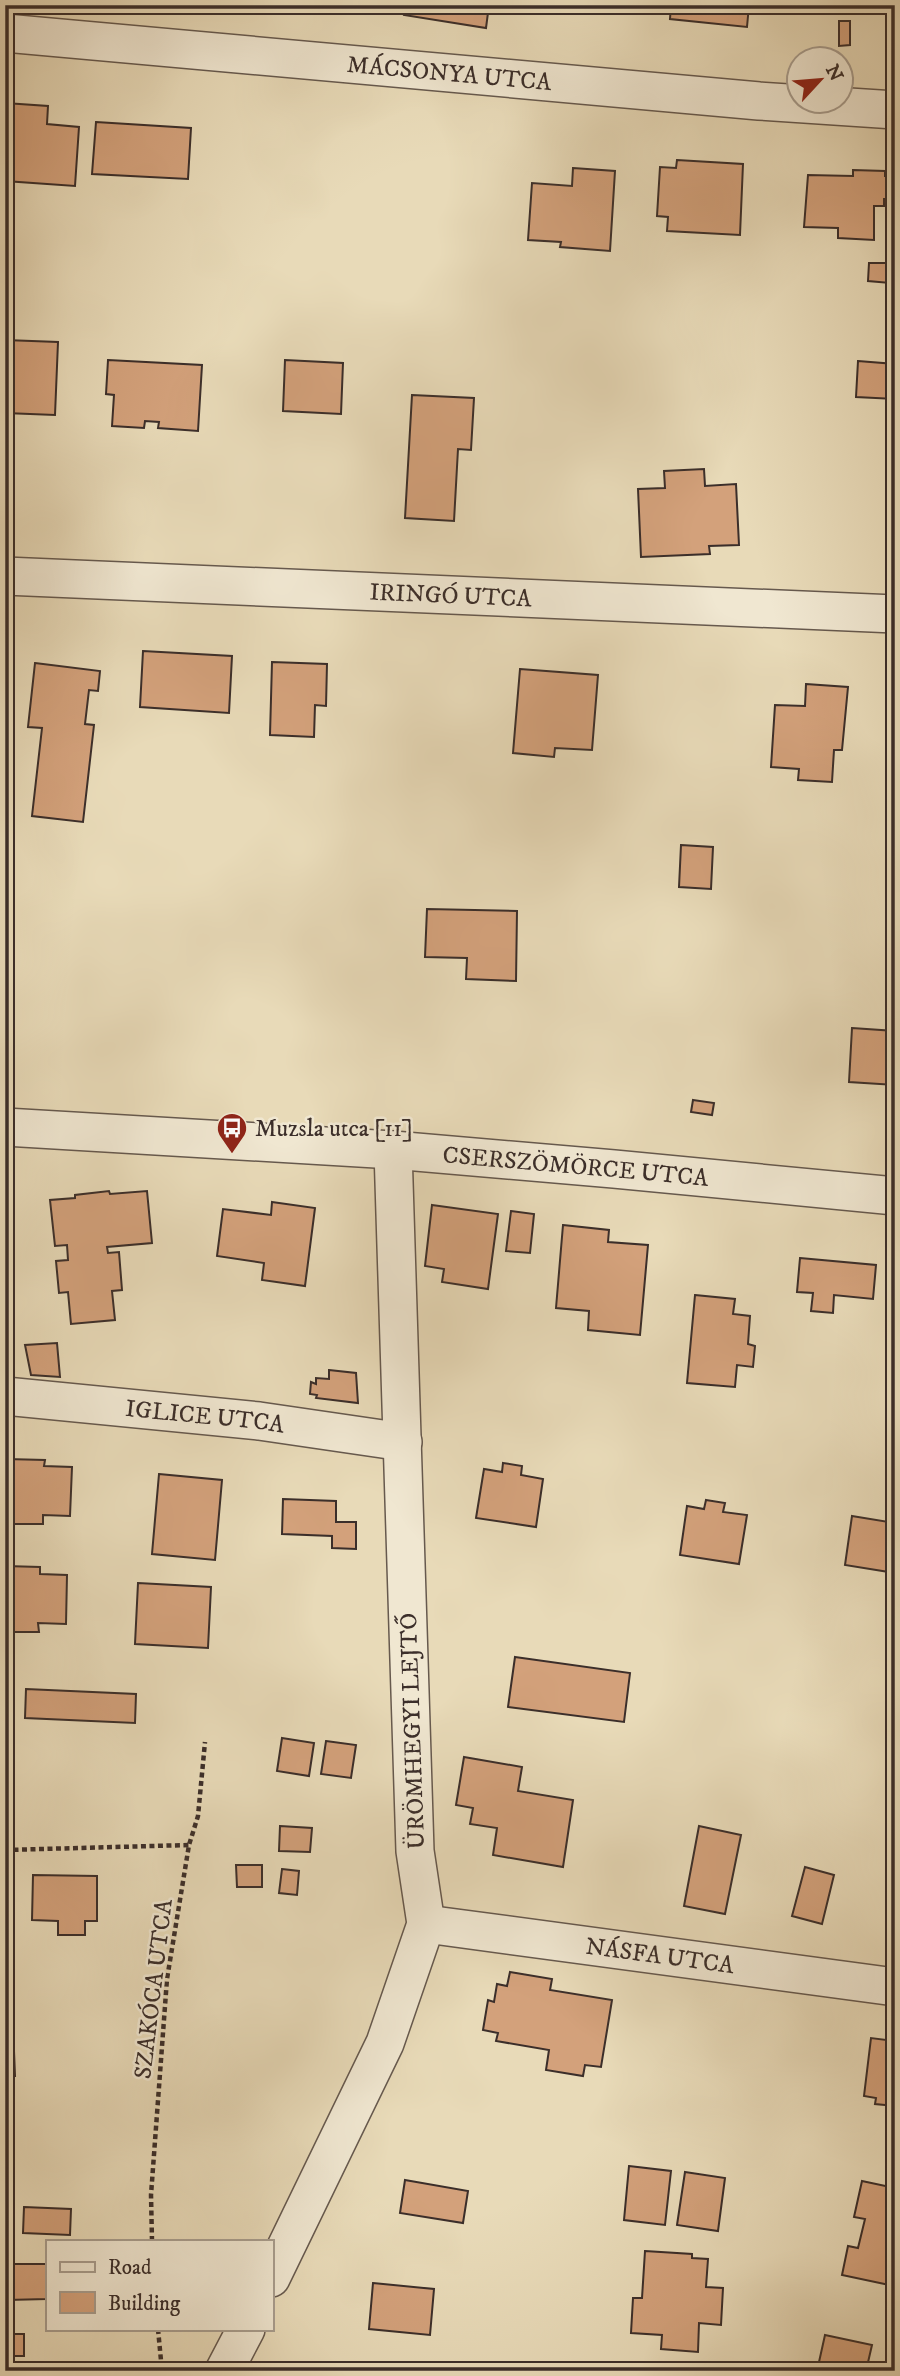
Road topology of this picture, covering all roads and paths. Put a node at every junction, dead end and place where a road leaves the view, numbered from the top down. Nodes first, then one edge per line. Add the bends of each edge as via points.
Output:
1 (5, 33) edge
2 (895, 110) edge
3 (5, 576) edge
4 (895, 614) edge
5 (5, 1126) edge
6 (393, 1150) junction
7 (895, 1196) edge
8 (5, 1396) edge
9 (403, 1442) junction
10 (205, 1742) dead end
11 (189, 1845) junction
12 (5, 1850) edge
13 (426, 1924) junction
14 (895, 1987) edge
15 (152, 2240) edge
16 (273, 2274) edge
17 (158, 2330) edge
18 (245, 2330) edge
19 (162, 2371) edge
20 (224, 2371) edge

1 - 2 street, MÁCSONYA UTCA
3 - 4 street, IRINGÓ UTCA
5 - 6 street, CSERSZÖMÖRCE UTCA
6 - 7 street, CSERSZÖMÖRCE UTCA
6 - 9 street, ÜRÖMHEGYI LEJTŐ
8 - 9 street, IGLICE UTCA via 259,1421
9 - 13 street, ÜRÖMHEGYI LEJTŐ via 415,1851
10 - 11 path, SZAKÓCA UTCA via 198,1816
11 - 12 path
11 - 15 path, SZAKÓCA UTCA via 167,1979 151,2195
13 - 14 street, NÁSFA UTCA
13 - 16 street, ÜRÖMHEGYI LEJTŐ via 384,2043
17 - 19 path
18 - 20 street

